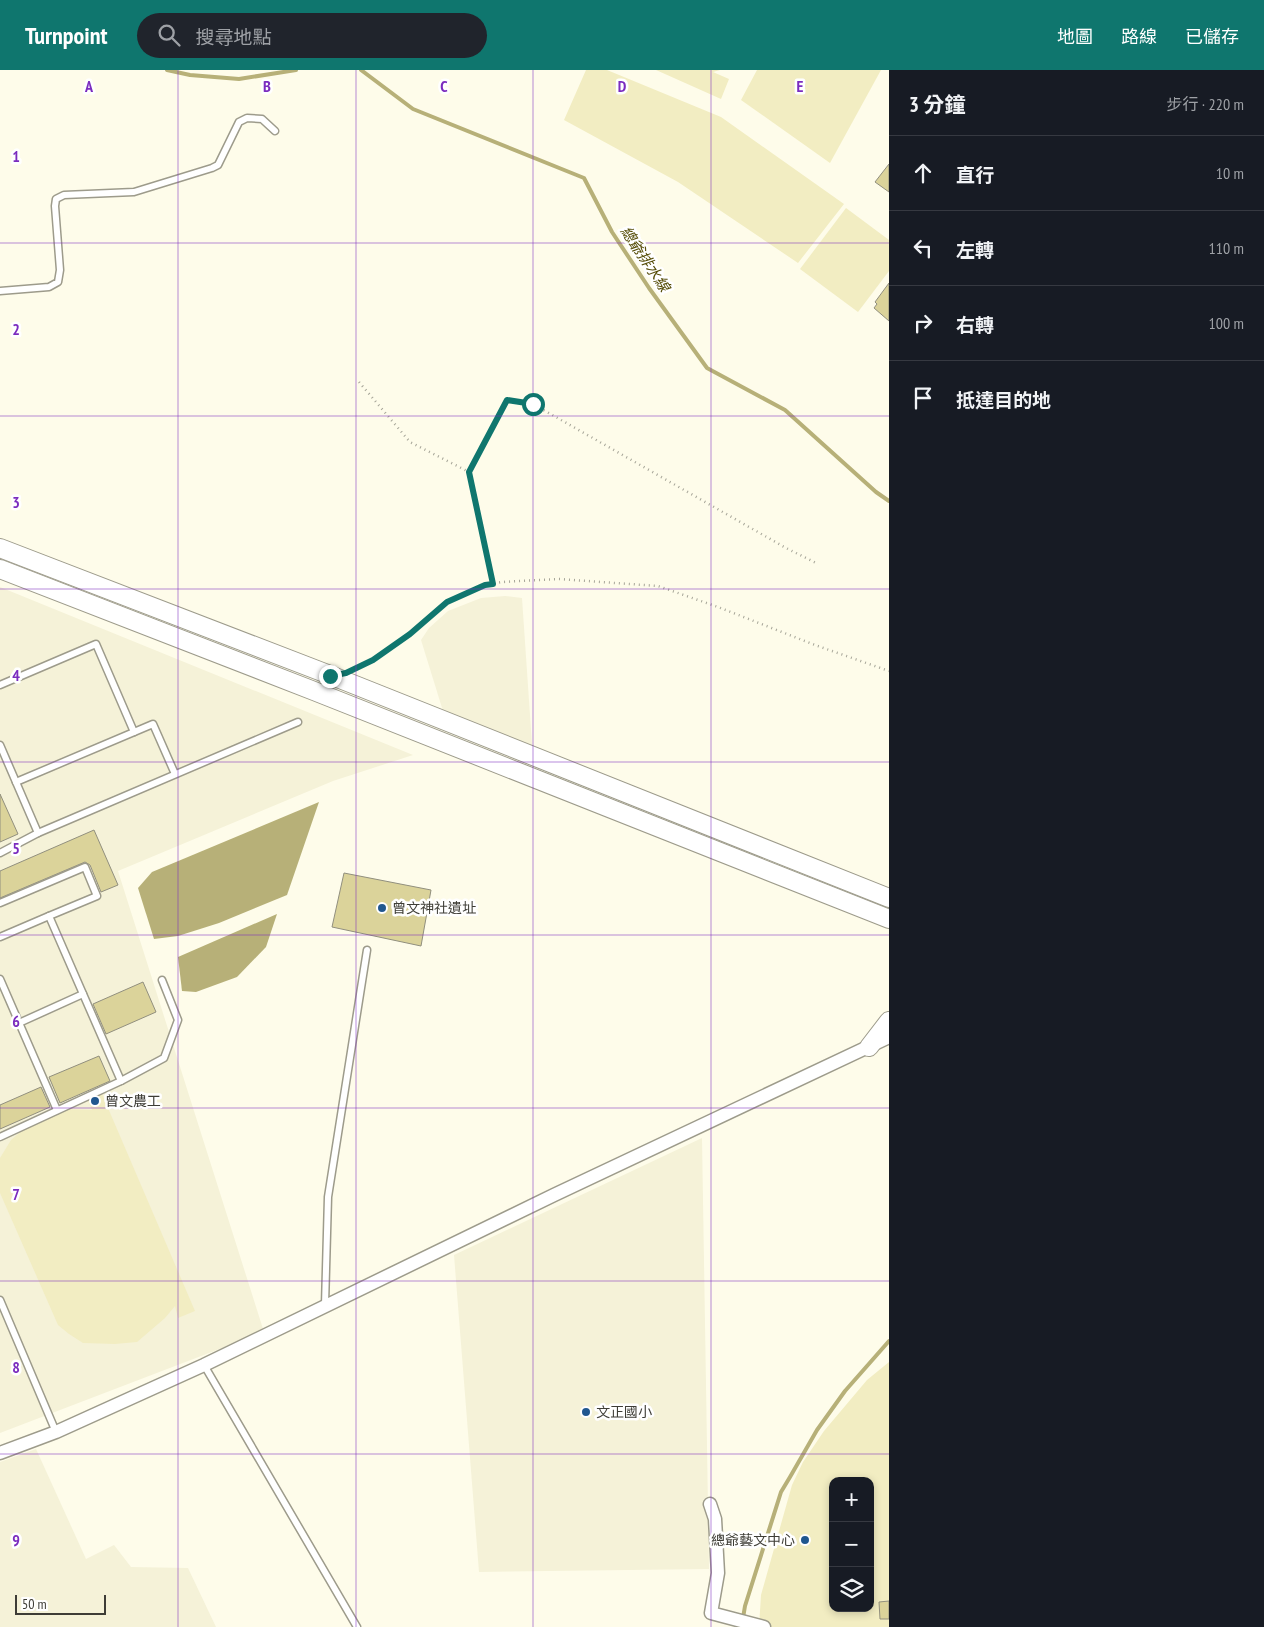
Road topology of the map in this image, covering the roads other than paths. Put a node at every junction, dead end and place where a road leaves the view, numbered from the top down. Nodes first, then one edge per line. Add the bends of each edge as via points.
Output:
1 (276, 131) dead end
2 (0, 291) edge
3 (0, 548) edge
4 (0, 569) edge
5 (0, 685) edge
6 (298, 722) dead end
7 (134, 732) junction
8 (0, 745) edge
9 (175, 774) junction
10 (16, 782) junction
11 (38, 833) junction
12 (0, 853) edge
13 (889, 898) edge
14 (0, 904) edge
15 (867, 911) junction
16 (49, 916) junction
17 (889, 919) edge
18 (889, 930) edge
19 (0, 937) edge
20 (367, 950) dead end
21 (0, 979) edge
22 (162, 980) dead end
23 (82, 994) junction
24 (889, 1021) edge
25 (19, 1023) junction
26 (889, 1037) edge
27 (869, 1047) junction
28 (121, 1081) junction
29 (57, 1110) junction
30 (0, 1137) edge
31 (0, 1300) edge
32 (325, 1305) junction
33 (204, 1364) junction
34 (56, 1432) junction
35 (0, 1453) edge
36 (710, 1504) dead end
37 (357, 1627) edge
38 (764, 1627) edge

1 - 2 lane via 262,119 247,118 238,122 218,165 212,168 134,192 64,195 56,199 58,282 49,287
3 - 13 main road
4 - 15 main road
5 - 7 lane via 96,644
6 - 9 lane
7 - 9 lane via 153,724
7 - 10 lane
8 - 10 lane
9 - 11 lane
10 - 11 lane
11 - 12 lane
14 - 16 lane via 85,867 97,896
15 - 17 main road
15 - 18 main road
16 - 19 lane
16 - 23 lane
20 - 32 lane via 328,1197
21 - 25 lane
22 - 28 lane via 178,1020 164,1058
23 - 25 lane
23 - 28 lane
24 - 27 main road
25 - 29 lane
26 - 27 street
27 - 32 street
28 - 29 lane
29 - 30 lane
31 - 34 lane
32 - 33 street
33 - 34 street
33 - 37 lane
34 - 35 street
36 - 38 street via 715,1519 718,1573 712,1612

